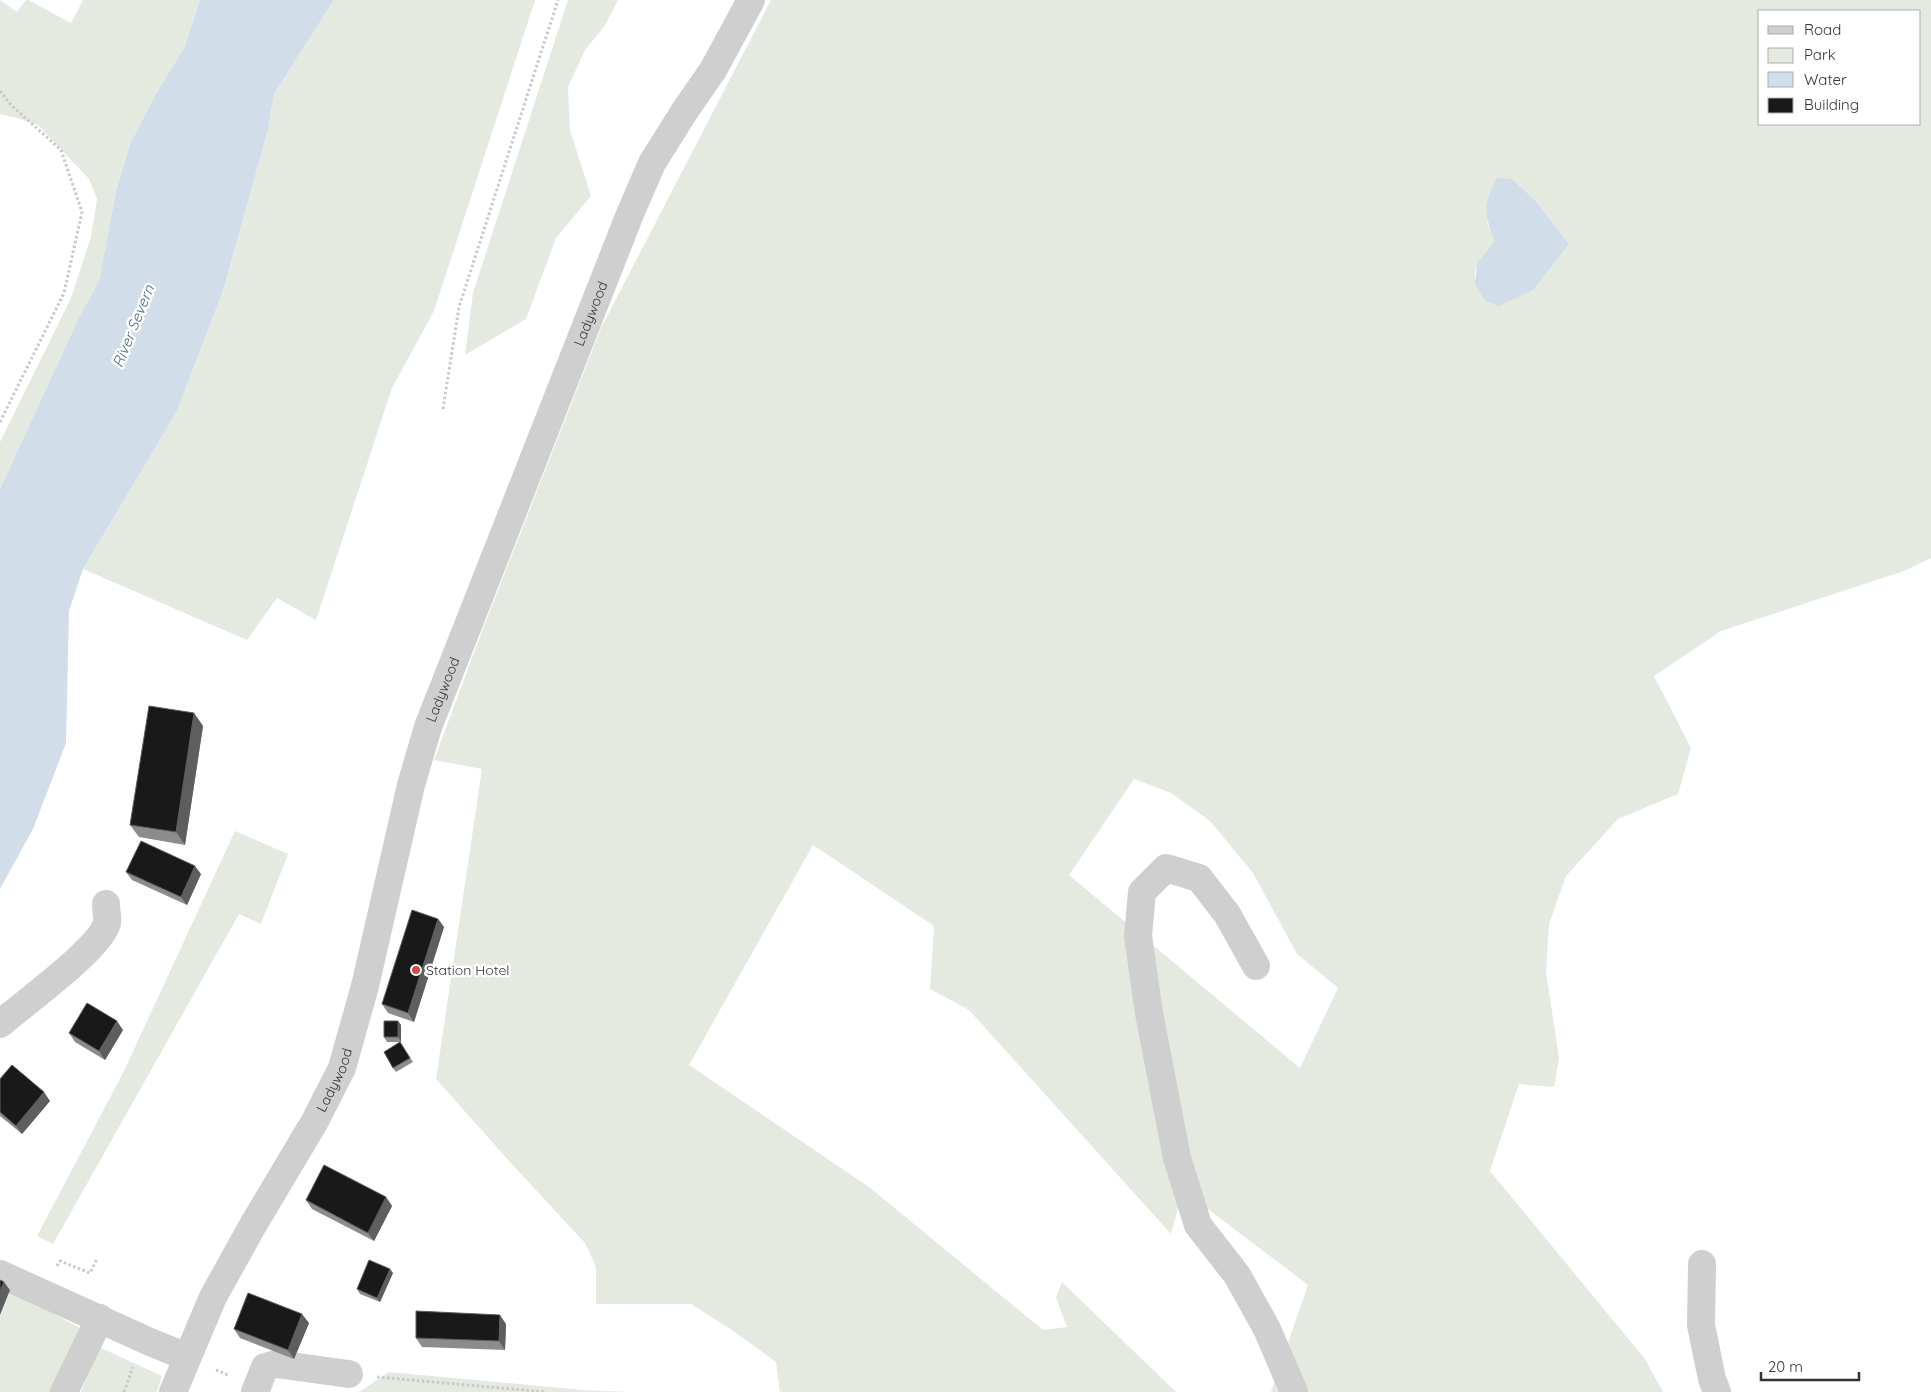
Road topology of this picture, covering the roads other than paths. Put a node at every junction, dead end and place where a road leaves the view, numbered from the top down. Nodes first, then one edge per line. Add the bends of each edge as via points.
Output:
1 (751, 0) edge
2 (106, 904) dead end
3 (1256, 966) dead end
4 (0, 1024) edge
5 (1702, 1264) dead end
6 (0, 1274) edge
7 (100, 1318) junction
8 (187, 1357) junction
9 (349, 1374) road end
10 (256, 1390) edge
11 (64, 1392) edge
12 (173, 1392) edge
13 (1294, 1392) edge
14 (1717, 1392) edge

1 - 8 street, Ladywood via 714,70 684,112 649,172 630,214 428,727 342,1068 213,1297
2 - 4 street via 107,922 98,939 72,965
3 - 13 street via 1227,914 1199,878 1166,868 1142,892 1138,936 1177,1158 1198,1225 1241,1282 1267,1329
5 - 14 street via 1701,1325
6 - 7 street
7 - 8 street
7 - 11 street
8 - 12 street, Ladywood
9 - 10 street via 276,1364 265,1366

